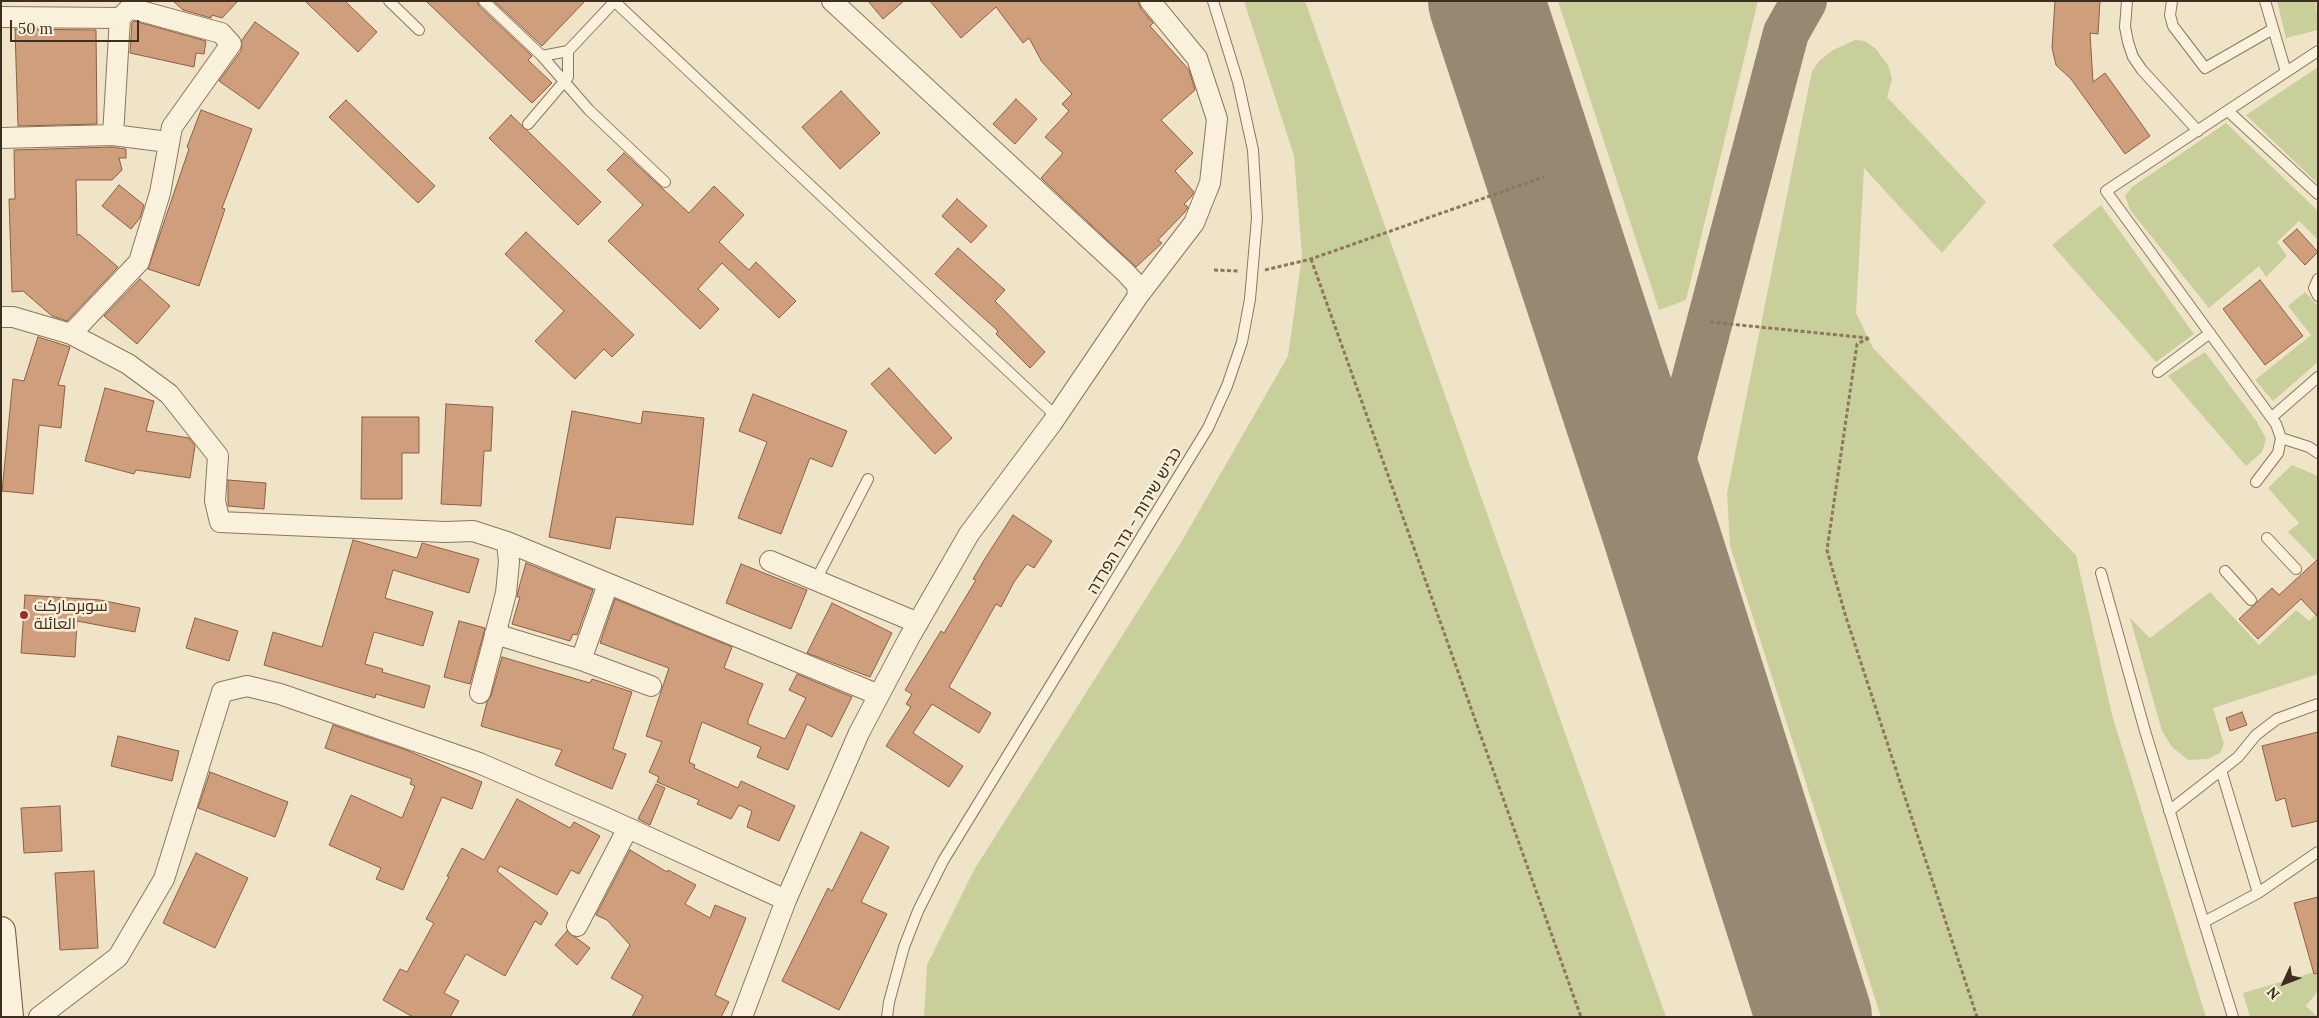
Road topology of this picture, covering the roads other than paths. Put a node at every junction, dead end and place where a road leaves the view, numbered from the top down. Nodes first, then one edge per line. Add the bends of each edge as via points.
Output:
1 (389, 1) edge
2 (484, 1) edge
3 (832, 1) edge
4 (1150, 1) edge
5 (1213, 1) edge
6 (2127, 1) edge
7 (2172, 1) edge
8 (2265, 1) edge
9 (614, 2) edge
10 (154, 7) edge
11 (1, 17) edge
12 (120, 18) junction
13 (2273, 29) junction
14 (419, 30) dead end
15 (568, 51) junction
16 (2318, 51) edge
17 (542, 56) junction
18 (2286, 72) junction
19 (564, 81) junction
20 (2228, 111) junction
21 (528, 124) dead end
22 (2198, 131) junction
23 (113, 135) junction
24 (1, 138) edge
25 (168, 142) junction
26 (666, 182) dead end
27 (2318, 194) edge
28 (2318, 279) edge
29 (1138, 296) junction
30 (2318, 296) edge
31 (1, 317) edge
32 (2210, 333) junction
33 (71, 334) junction
34 (2158, 372) dead end
35 (2318, 377) edge
36 (1057, 417) junction
37 (2272, 417) junction
38 (2281, 438) junction
39 (2318, 453) edge
40 (868, 479) dead end
41 (2256, 482) dead end
42 (2267, 538) dead end
43 (507, 542) junction
44 (770, 561) dead end
45 (2296, 569) dead end
46 (2225, 571) dead end
47 (2101, 573) dead end
48 (816, 580) junction
49 (608, 584) junction
50 (2251, 600) dead end
51 (918, 623) junction
52 (495, 634) junction
53 (581, 660) junction
54 (652, 686) dead end
55 (480, 693) dead end
56 (879, 695) junction
57 (2318, 704) edge
58 (2221, 770) junction
59 (2170, 811) junction
60 (628, 828) junction
61 (2318, 852) edge
62 (2258, 893) junction
63 (786, 900) junction
64 (2204, 922) junction
65 (577, 926) dead end
66 (1, 930) edge
67 (9, 1017) edge
68 (39, 1017) edge
69 (742, 1017) edge
70 (887, 1017) edge
71 (2233, 1017) edge

1 - 14 lane
2 - 17 lane
3 - 29 street via 1125,272 1137,285
4 - 29 street via 1197,58 1217,119 1210,183 1194,222
5 - 70 lane, כביש שירות - גדר הפרדה via 1238,82 1253,150 1257,218 1253,272 1242,342 1208,428 943,861 904,947
6 - 22 lane via 2128,42 2134,56 2142,70
7 - 13 lane via 2170,15 2173,26 2205,68
8 - 13 lane
9 - 15 lane
9 - 36 lane
10 - 12 street via 130,8
10 - 25 street via 221,33 231,44 172,127
11 - 12 street
12 - 23 street
13 - 18 lane
15 - 17 lane
15 - 19 lane via 568,77
16 - 18 lane
17 - 19 lane
18 - 20 lane
19 - 21 lane
19 - 26 lane via 589,110
20 - 22 lane
20 - 27 lane
22 - 32 lane via 2106,192
23 - 24 street
23 - 25 street
25 - 33 street via 160,193 138,262
28 - 30 lane via 2314,288
29 - 36 street
31 - 33 street via 13,317
32 - 34 lane
32 - 37 lane
33 - 43 street via 128,364 169,394 182,410 218,456 215,501 220,522 472,531
35 - 37 lane
36 - 51 street via 969,534
37 - 38 lane
38 - 39 lane
38 - 41 lane via 2278,453
40 - 48 lane
42 - 45 lane
43 - 49 street
43 - 52 street via 506,593
44 - 48 street
46 - 50 lane
47 - 59 lane
48 - 51 street
49 - 53 street
49 - 56 street
51 - 56 street
52 - 53 street
52 - 55 street
53 - 54 street
56 - 63 street via 859,733
57 - 58 lane via 2277,719 2256,735 2238,758
58 - 59 lane
58 - 62 lane
59 - 64 lane
60 - 63 street
60 - 65 street
60 - 68 street via 479,763 280,694 247,686 222,692 164,879 118,957
61 - 62 lane
62 - 64 lane
63 - 69 street
64 - 71 lane
66 - 67 main road

